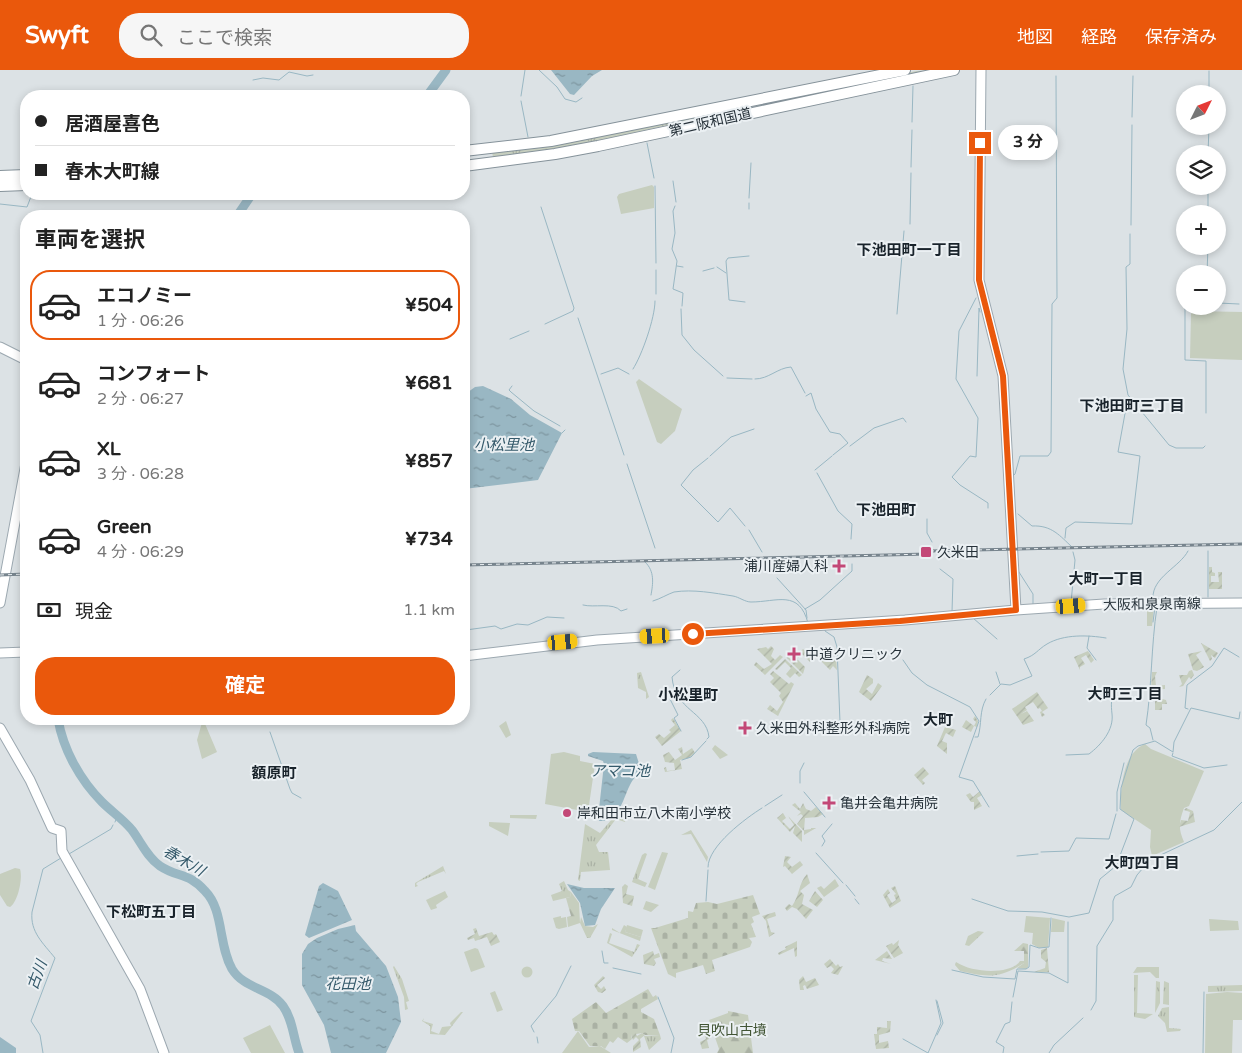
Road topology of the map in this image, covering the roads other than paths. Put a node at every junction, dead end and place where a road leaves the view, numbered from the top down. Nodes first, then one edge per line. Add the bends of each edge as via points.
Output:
1 (905, 70) edge
2 (954, 70) edge
3 (981, 70) edge
4 (470, 150) edge
5 (470, 165) edge
6 (20, 175) edge
7 (0, 176) edge
8 (20, 185) edge
9 (0, 186) edge
10 (0, 348) edge
11 (20, 357) edge
12 (20, 495) edge
13 (0, 603) edge
14 (1242, 603) edge
15 (1016, 610) junction
16 (20, 652) edge
17 (0, 653) edge
18 (470, 655) edge
19 (0, 728) edge
20 (164, 1053) edge

1 - 4 highway, 第二阪和国道 via 560,139
2 - 5 highway, 第二阪和国道 via 606,144
3 - 15 main road via 979,280 1003,376
6 - 7 highway
8 - 9 highway
10 - 11 main road
12 - 13 main road
14 - 15 main road, 大阪和泉泉南線 via 1104,604
15 - 18 main road, 大阪和泉泉南線 via 900,621 580,641
16 - 17 main road
19 - 20 main road via 30,780 52,828 61,831 63,853 140,989

